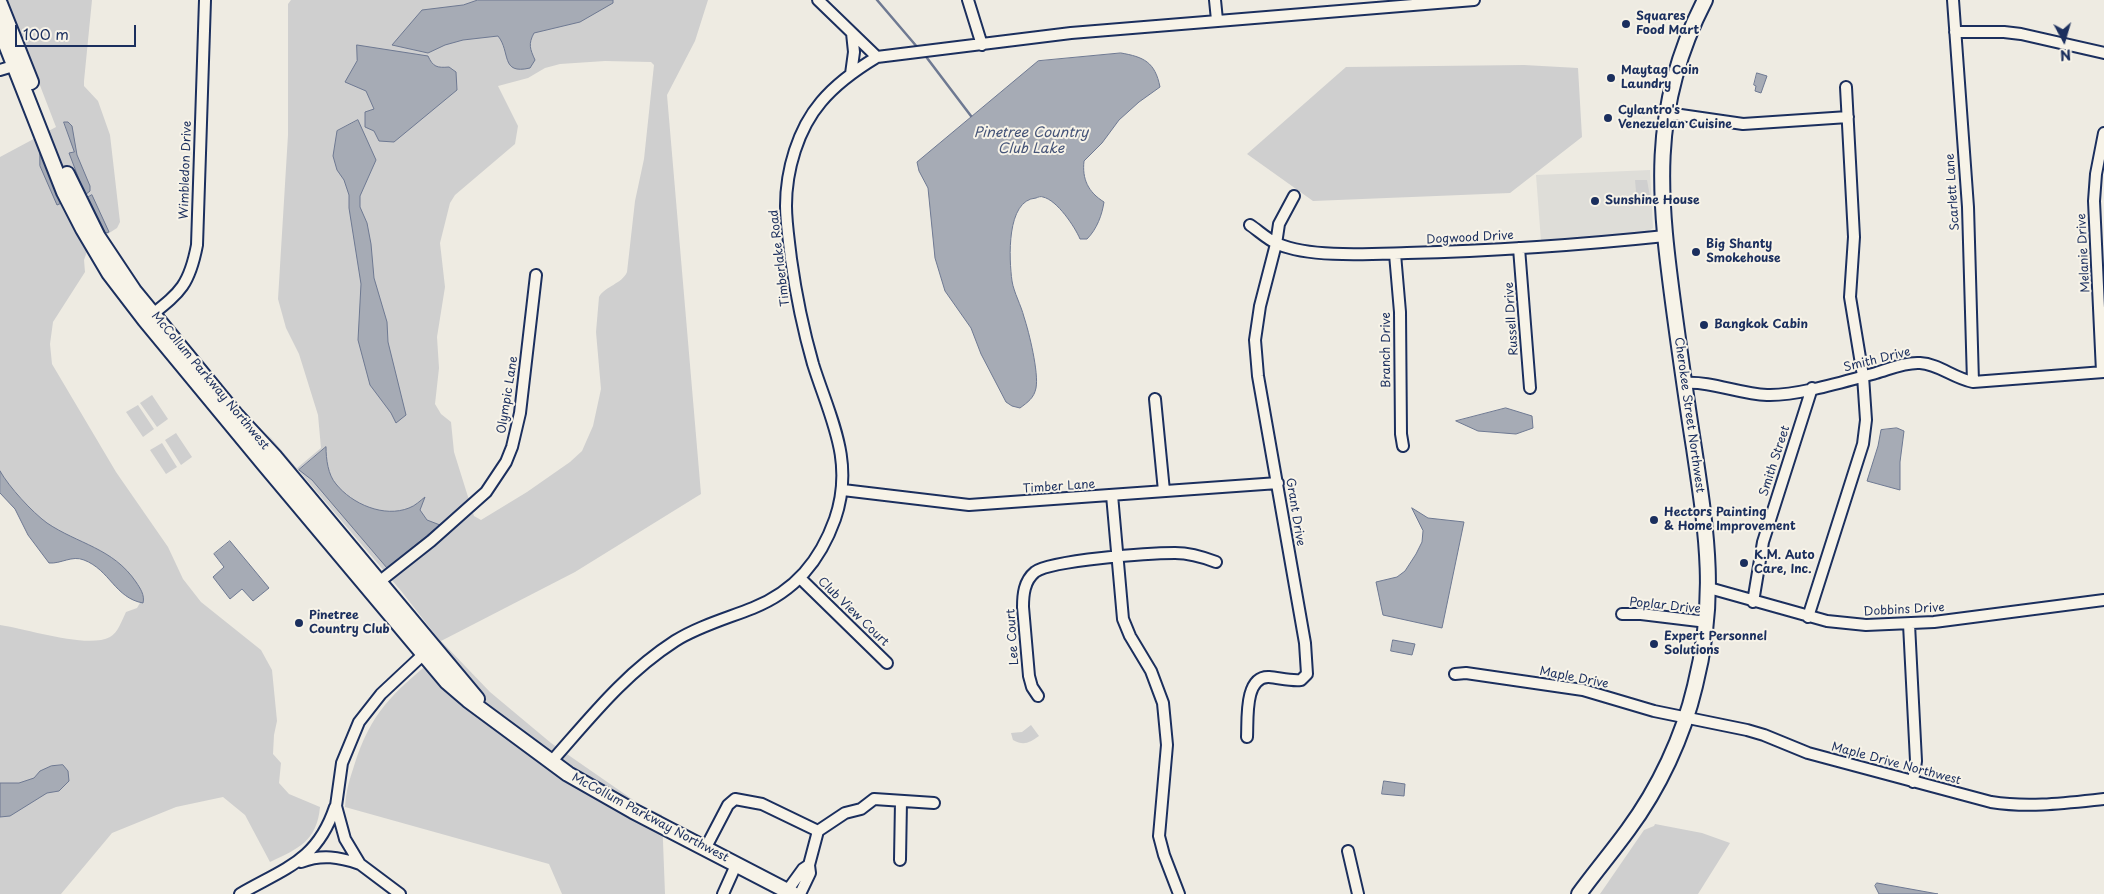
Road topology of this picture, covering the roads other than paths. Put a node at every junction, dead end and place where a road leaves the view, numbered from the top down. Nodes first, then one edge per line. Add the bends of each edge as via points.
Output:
1 (205, 0) edge
2 (818, 0) edge
3 (968, 0) edge
4 (1215, 0) edge
5 (1468, 0) edge
6 (1705, 0) edge
7 (1953, 0) edge
8 (0, 4) edge
9 (1217, 20) junction
10 (0, 29) edge
11 (1955, 32) junction
12 (852, 33) junction
13 (982, 45) junction
14 (2104, 53) edge
15 (877, 57) junction
16 (19, 65) junction
17 (0, 70) edge
18 (851, 74) junction
19 (1846, 87) dead end
20 (1667, 113) junction
21 (1848, 117) junction
22 (2104, 133) edge
23 (1294, 196) dead end
24 (1250, 225) dead end
25 (1665, 236) junction
26 (1276, 244) junction
27 (1519, 248) junction
28 (1395, 254) junction
29 (536, 275) dead end
30 (149, 317) junction
31 (2103, 372) edge
32 (1863, 376) junction
33 (1974, 382) junction
34 (1684, 383) junction
35 (1530, 388) dead end
36 (1812, 388) junction
37 (1155, 399) dead end
38 (1403, 446) dead end
39 (1278, 483) junction
40 (843, 490) junction
41 (1164, 491) junction
42 (1112, 495) junction
43 (1117, 558) junction
44 (1216, 562) dead end
45 (800, 579) junction
46 (379, 582) junction
47 (1709, 588) junction
48 (2104, 600) edge
49 (1753, 602) junction
50 (1622, 614) dead end
51 (1808, 617) junction
52 (1707, 622) junction
53 (1909, 624) junction
54 (428, 650) junction
55 (887, 663) dead end
56 (1455, 674) dead end
57 (1038, 696) dead end
58 (1686, 718) junction
59 (1247, 737) dead end
60 (551, 762) junction
61 (1913, 782) junction
62 (2104, 799) edge
63 (901, 801) junction
64 (934, 804) dead end
65 (336, 806) junction
66 (818, 831) junction
67 (705, 849) junction
68 (1348, 851) dead end
69 (900, 860) dead end
70 (360, 864) junction
71 (294, 865) junction
72 (736, 865) junction
73 (794, 893) edge
74 (240, 894) edge
75 (400, 894) edge
76 (723, 894) edge
77 (1180, 894) edge
78 (1358, 894) edge
79 (1579, 894) edge

1 - 30 street, Wimbledon Drive via 193,266 183,287
2 - 12 street
3 - 13 street
4 - 9 street
5 - 9 street, Timberlake Road
6 - 20 street, Cherokee Street Northwest via 1681,53
7 - 11 street, Scarlett Lane
8 - 16 street, McCollum Parkway Northwest
9 - 13 street, Timberlake Road via 1071,33
10 - 16 street, McCollum Parkway Northwest
11 - 14 street via 2021,34
11 - 33 street, Scarlett Lane via 1968,207
12 - 15 street
12 - 18 street
13 - 15 street, Timberlake Road
15 - 18 street, Timberlake Road
16 - 17 street
16 - 30 street, McCollum Parkway Northwest via 84,210
18 - 40 street, Timberlake Road via 821,102 796,145 786,205 796,298 814,366 837,429
19 - 21 street
20 - 21 street via 1743,124
20 - 25 street, Cherokee Street Northwest via 1662,168
21 - 32 street via 1854,237 1850,297
22 - 31 street, Melanie Drive via 2094,201
23 - 26 street via 1279,224
24 - 26 street, Dogwood Drive
25 - 27 street, Dogwood Drive
25 - 34 street, Cherokee Street Northwest
26 - 28 street, Dogwood Drive via 1335,253
26 - 39 street, Grant Drive via 1255,340 1258,376
27 - 28 street, Dogwood Drive
27 - 35 street, Russell Drive
28 - 38 street, Branch Drive via 1400,312
29 - 46 street, Olympic Lane via 520,413 506,462 486,492
30 - 46 street, McCollum Parkway Northwest
30 - 54 street, McCollum Parkway Northwest
31 - 33 street, Smith Drive
32 - 33 street, Smith Drive via 1904,364 1920,363
32 - 36 street, Smith Drive
32 - 51 street via 1866,420 1863,444
34 - 36 street, Smith Drive via 1696,382 1768,395
34 - 47 street, Cherokee Street Northwest via 1705,526
36 - 49 street, Smith Street via 1763,542
37 - 41 street
39 - 41 street, Timber Lane
39 - 59 street, Grant Drive via 1309,643 1307,674 1301,680 1269,677 1254,683
40 - 42 street, Timber Lane via 969,505
40 - 45 street, Timberlake Road via 820,551
41 - 42 street, Timber Lane
42 - 43 street
43 - 44 street, Lee Court via 1176,553
43 - 57 street, Lee Court via 1052,565 1037,570 1027,582 1022,607 1029,676
43 - 77 street via 1123,619 1156,681 1166,718 1167,745 1159,836
45 - 55 street, Club View Court
45 - 60 street, Timberlake Road via 756,607 676,640 616,687
46 - 54 street, McCollum Parkway Northwest
47 - 49 street, Dobbins Drive
47 - 52 street, Cherokee Street Northwest
48 - 53 street, Dobbins Drive
49 - 51 street, Dobbins Drive
50 - 52 street, Poplar Drive
51 - 53 street, Dobbins Drive via 1846,624
52 - 58 street, Cherokee Street Northwest
53 - 61 street via 1916,761
54 - 60 street, McCollum Parkway Northwest via 458,692
54 - 65 street via 381,694 360,722 342,763
56 - 58 street, Maple Drive via 1584,690
58 - 61 street, Maple Drive Northwest via 1756,732 1808,753
58 - 79 street, Cherokee Street Northwest via 1671,756 1646,802
60 - 67 street, McCollum Parkway Northwest via 620,805
61 - 62 street, Maple Drive Northwest via 2015,806
63 - 64 street
63 - 66 street via 874,800 861,809 845,813
63 - 69 street
65 - 70 street via 346,839
65 - 71 street via 322,836
66 - 67 street via 762,804 735,799 728,805
66 - 73 street via 809,865 803,869
67 - 72 street, McCollum Parkway Northwest
68 - 78 street
70 - 71 street via 329,856
70 - 75 street
71 - 74 street
72 - 73 street, McCollum Parkway Northwest
72 - 76 street

